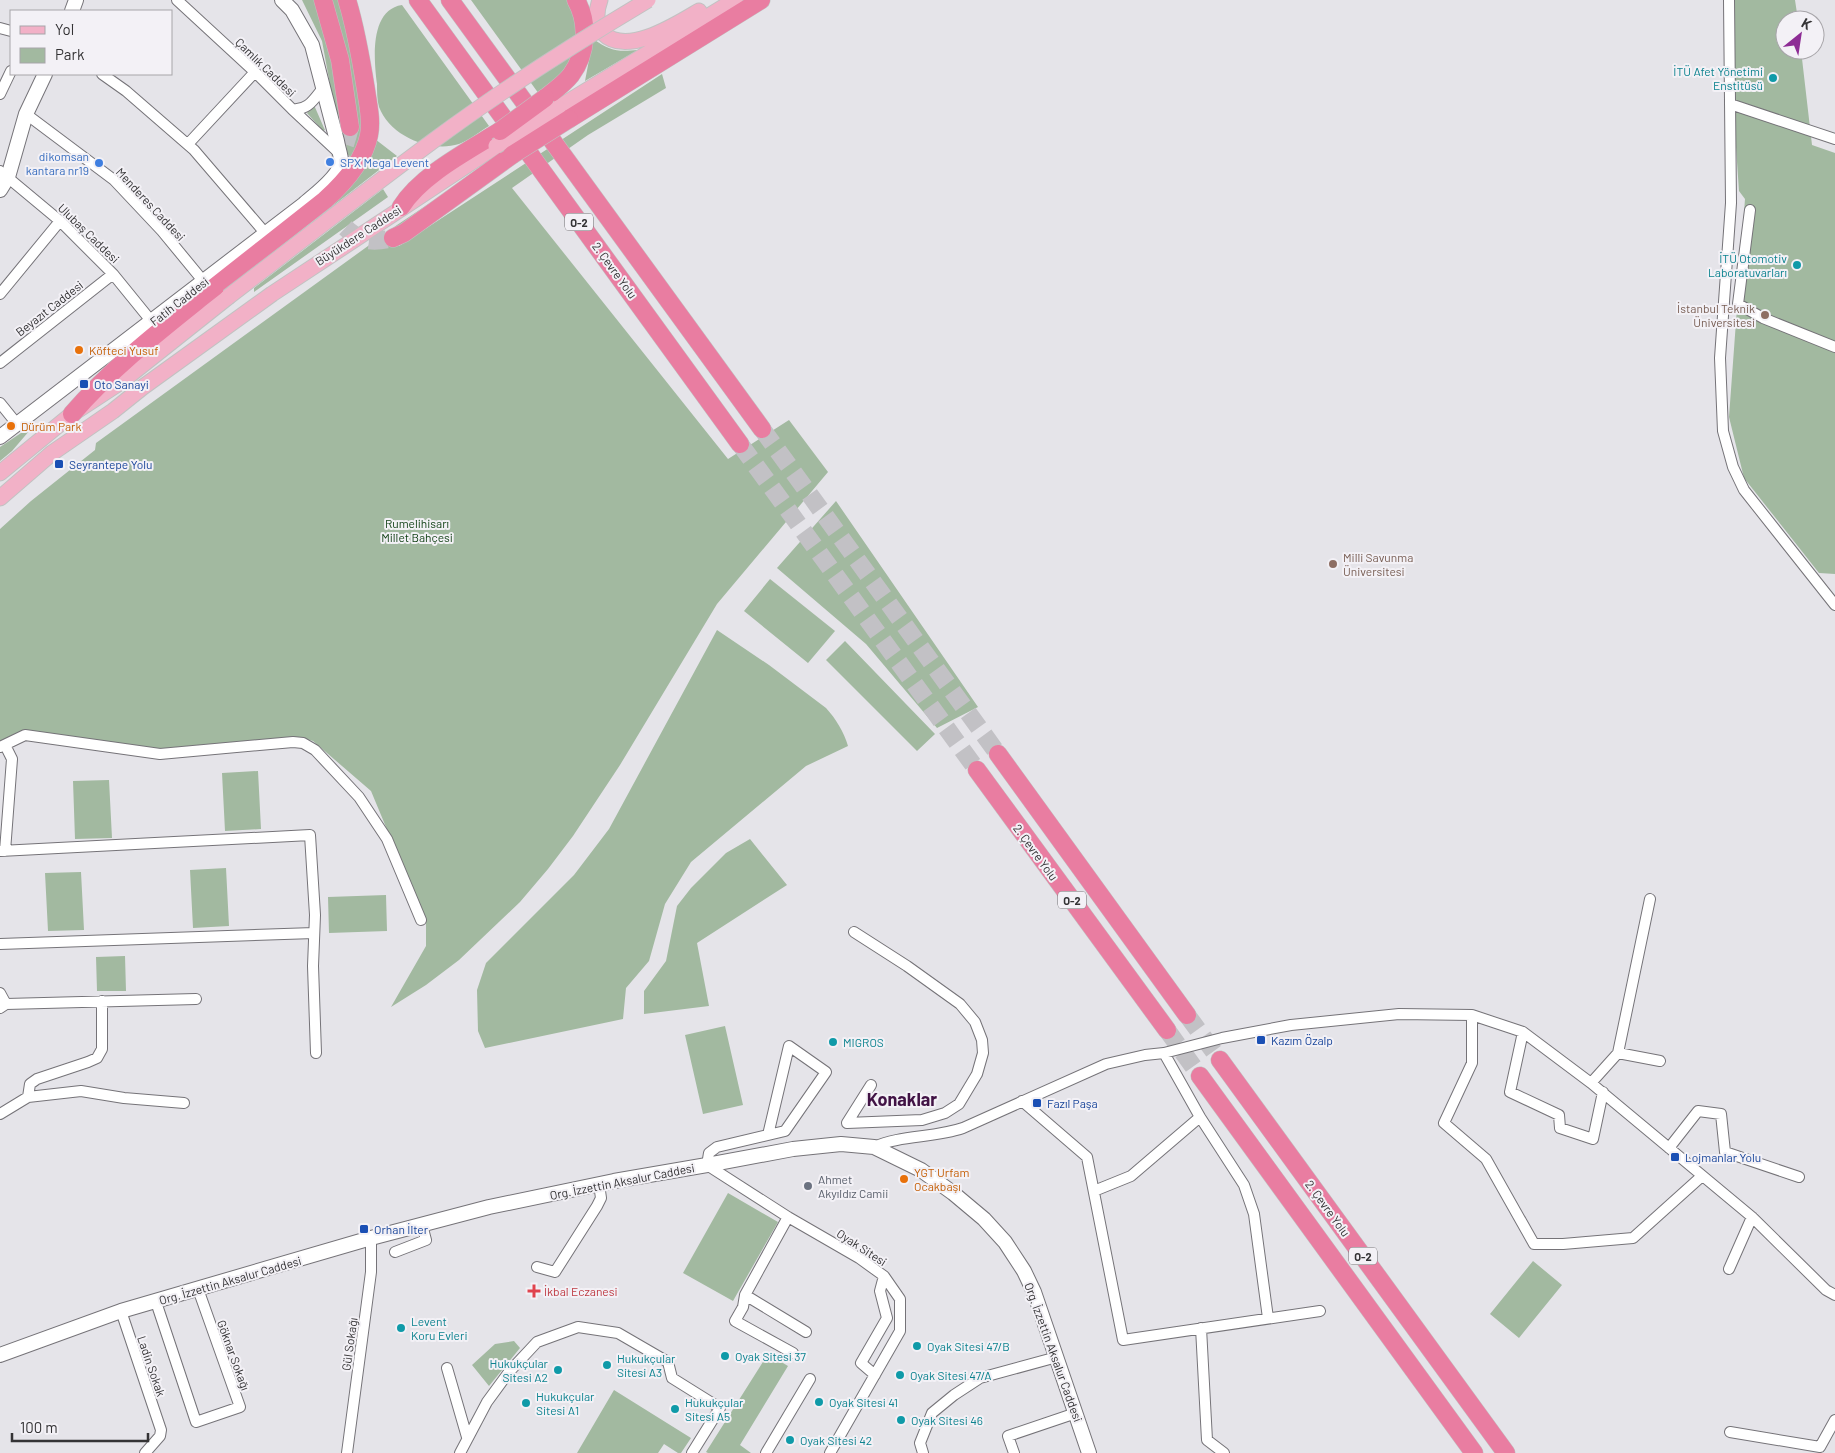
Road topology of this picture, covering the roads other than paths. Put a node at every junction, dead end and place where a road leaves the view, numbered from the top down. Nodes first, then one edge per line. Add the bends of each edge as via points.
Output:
1 (177, 0) edge
2 (282, 0) edge
3 (323, 0) edge
4 (347, 0) edge
5 (418, 0) edge
6 (450, 0) edge
7 (576, 0) edge
8 (600, 0) edge
9 (648, 0) edge
10 (718, 0) edge
11 (735, 0) edge
12 (761, 0) edge
13 (1729, 0) edge
14 (292, 5) edge
15 (256, 72) junction
16 (10, 73) edge
17 (45, 75) edge
18 (103, 75) edge
19 (323, 88) junction
20 (0, 94) edge
21 (1730, 104) junction
22 (292, 109) junction
23 (557, 109) junction
24 (26, 114) junction
25 (350, 127) tunnel mouth
26 (1835, 139) edge
27 (188, 144) junction
28 (338, 152) junction
29 (4, 174) edge
30 (0, 190) edge
31 (401, 207) joint
32 (1750, 210) dead end
33 (60, 221) junction
34 (266, 234) junction
35 (393, 238) tunnel mouth
36 (113, 274) junction
37 (204, 282) junction
38 (0, 294) edge
39 (152, 322) junction
40 (1835, 347) edge
41 (0, 362) edge
42 (0, 403) edge
43 (72, 414) junction
44 (17, 424) junction
45 (762, 429) tunnel mouth
46 (0, 437) edge
47 (740, 444) tunnel mouth
48 (0, 473) edge
49 (0, 498) edge
50 (1835, 605) edge
51 (3, 746) edge
52 (998, 754) tunnel mouth
53 (977, 770) tunnel mouth
54 (2, 851) edge
55 (1650, 899) dead end
56 (421, 920) dead end
57 (854, 932) dead end
58 (314, 933) junction
59 (0, 944) edge
60 (0, 993) edge
61 (196, 999) dead end
62 (102, 1001) junction
63 (3, 1006) edge
64 (1187, 1015) tunnel mouth
65 (1472, 1015) junction
66 (1167, 1030) tunnel mouth
67 (1523, 1032) junction
68 (316, 1053) dead end
69 (1164, 1053) junction
70 (1618, 1053) junction
71 (1220, 1060) tunnel mouth
72 (1660, 1060) dead end
73 (1200, 1076) tunnel mouth
74 (1591, 1083) junction
75 (871, 1085) dead end
76 (1602, 1092) junction
77 (28, 1096) junction
78 (1022, 1101) junction
79 (184, 1103) dead end
80 (0, 1114) edge
81 (1200, 1117) junction
82 (768, 1134) junction
83 (874, 1147) junction
84 (1669, 1148) junction
85 (707, 1164) junction
86 (1702, 1176) junction
87 (1799, 1177) dead end
88 (599, 1184) junction
89 (1094, 1191) junction
90 (788, 1217) junction
91 (1752, 1217) junction
92 (422, 1225) junction
93 (371, 1238) junction
94 (395, 1252) dead end
95 (537, 1267) dead end
96 (1729, 1269) dead end
97 (884, 1276) junction
98 (198, 1289) junction
99 (745, 1295) junction
100 (1835, 1296) edge
101 (156, 1302) junction
102 (1320, 1311) dead end
103 (121, 1312) junction
104 (1268, 1318) junction
105 (1201, 1328) junction
106 (806, 1332) dead end
107 (793, 1353) dead end
108 (0, 1355) edge
109 (1057, 1357) junction
110 (447, 1368) dead end
111 (875, 1375) junction
112 (810, 1379) dead end
113 (1076, 1413) junction
114 (1835, 1420) edge
115 (1730, 1432) dead end
116 (467, 1437) junction
117 (832, 1452) edge
118 (145, 1453) edge
119 (347, 1453) edge
120 (460, 1453) edge
121 (692, 1453) edge
122 (766, 1453) edge
123 (923, 1453) edge
124 (1014, 1453) edge
125 (1089, 1453) edge
126 (1224, 1453) edge
127 (1474, 1453) edge
128 (1506, 1453) edge

1 - 15 street, Çamlık Caddesi
2 - 14 main road, Fatih Caddesi
3 - 25 highway via 340,60
4 - 43 highway via 358,40 370,121 369,136 356,166 325,200 179,315
5 - 47 highway, 2. Çevre Yolu / O-2
6 - 45 highway, 2. Çevre Yolu / O-2
7 - 23 highway via 583,17 584,45
8 - 10 main road via 596,16 598,24 611,39 622,43 654,35
9 - 43 main road, Büyükdere Caddesi, bridge via 471,114 121,382
11 - 23 main road
12 - 23 highway
13 - 21 street
14 - 19 main road, Fatih Caddesi via 312,46
15 - 22 street, Çamlık Caddesi
15 - 27 street
16 - 20 street
17 - 24 main road
18 - 27 street
19 - 22 street via 304,109
19 - 28 main road, Fatih Caddesi
21 - 26 street
21 - 50 street via 1730,203 1720,358 1723,430 1733,468 1744,490
22 - 28 street, Çamlık Caddesi
23 - 31 highway, bridge via 430,176 413,190
23 - 35 highway, bridge via 512,155
24 - 29 main road
24 - 37 street, Menderes Caddesi via 114,180
27 - 34 street
28 - 34 main road, Fatih Caddesi via 341,160 339,169 328,183
29 - 30 main road
29 - 33 street, Ulubaş Caddesi
31 - 49 main road, Büyükdere Caddesi via 242,315 52,453
32 - 40 street via 1738,304
33 - 36 street, Ulubaş Caddesi
33 - 38 street
34 - 37 main road, Fatih Caddesi
36 - 39 street, Ulubaş Caddesi
36 - 41 street, Beyazıt Caddesi
37 - 39 main road, Fatih Caddesi
39 - 44 main road, Fatih Caddesi
42 - 44 street
43 - 48 main road, Büyükdere Caddesi
44 - 46 main road, Fatih Caddesi
51 - 54 street via 12,759
51 - 56 street via 26,735 160,754 303,743 315,750 359,797 387,839
52 - 64 highway, O-2
53 - 66 highway, 2. Çevre Yolu / O-2
54 - 58 street via 310,835
55 - 70 street
57 - 75 street via 960,1004 975,1022 982,1040 983,1053 977,1074 959,1104 945,1113 922,1120 847,1123
58 - 59 street
58 - 68 street
60 - 63 street
61 - 62 street
62 - 63 street
62 - 77 street via 102,1049 97,1058 37,1079 30,1084
65 - 67 street
65 - 69 street via 1399,1014 1291,1025
65 - 86 street via 1472,1064 1444,1123 1486,1159 1534,1244 1633,1238
67 - 74 street
67 - 76 street via 1510,1092 1559,1115 1560,1128 1593,1139
69 - 78 street via 1106,1064
69 - 81 street
70 - 72 street
70 - 74 street
71 - 128 highway, 2. Çevre Yolu / O-2
73 - 127 highway, 2. Çevre Yolu / O-2
74 - 76 street
76 - 84 street
77 - 79 street via 81,1091
77 - 80 street
78 - 83 street via 949,1133 886,1141
78 - 89 street via 1087,1157
81 - 89 street via 1131,1176
81 - 104 street via 1244,1185 1254,1214
82 - 82 street via 785,1131 826,1072 789,1046
82 - 85 street via 717,1147 709,1153
83 - 85 main road, Org. İzzettin Aksalur Caddesi via 841,1144
83 - 109 main road, Org. İzzettin Aksalur Caddesi via 921,1170 953,1193 995,1231 1024,1271
84 - 86 street
84 - 87 street via 1698,1112 1721,1114 1725,1152
85 - 88 main road, Org. İzzettin Aksalur Caddesi
85 - 90 street, Oyak Sitesi
86 - 91 street
88 - 92 main road, Org. İzzettin Aksalur Caddesi
88 - 95 street via 601,1198 556,1272
89 - 105 street via 1123,1340
90 - 97 street, Oyak Sitesi
90 - 99 street
91 - 96 street
91 - 100 street
92 - 93 main road, Org. İzzettin Aksalur Caddesi
92 - 94 street via 426,1240
93 - 98 main road, Org. İzzettin Aksalur Caddesi
93 - 119 street, Gül Sokağı via 371,1272
97 - 111 street, Oyak Sitesi via 900,1299 900,1331
97 - 111 street via 880,1291 887,1318 861,1363
98 - 101 main road, Org. İzzettin Aksalur Caddesi
98 - 101 street, Göknar Sokağı via 240,1407 196,1422
99 - 106 street
99 - 107 street via 743,1307 735,1320
101 - 103 main road, Org. İzzettin Aksalur Caddesi
102 - 104 street
103 - 108 main road, Org. İzzettin Aksalur Caddesi
103 - 118 street, Ladin Sokak via 161,1430 160,1436
104 - 105 street
105 - 126 street via 1207,1440
109 - 113 main road, Org. İzzettin Aksalur Caddesi
109 - 123 street via 980,1378 954,1395 932,1413 920,1443
110 - 116 street
111 - 117 street, Oyak Sitesi
112 - 122 street
113 - 124 street via 1008,1436
113 - 125 main road, Org. İzzettin Aksalur Caddesi
114 - 115 street via 1820,1447
116 - 120 street
116 - 121 street via 509,1372 537,1342 578,1327 618,1334 637,1344 668,1362 672,1378 720,1408

